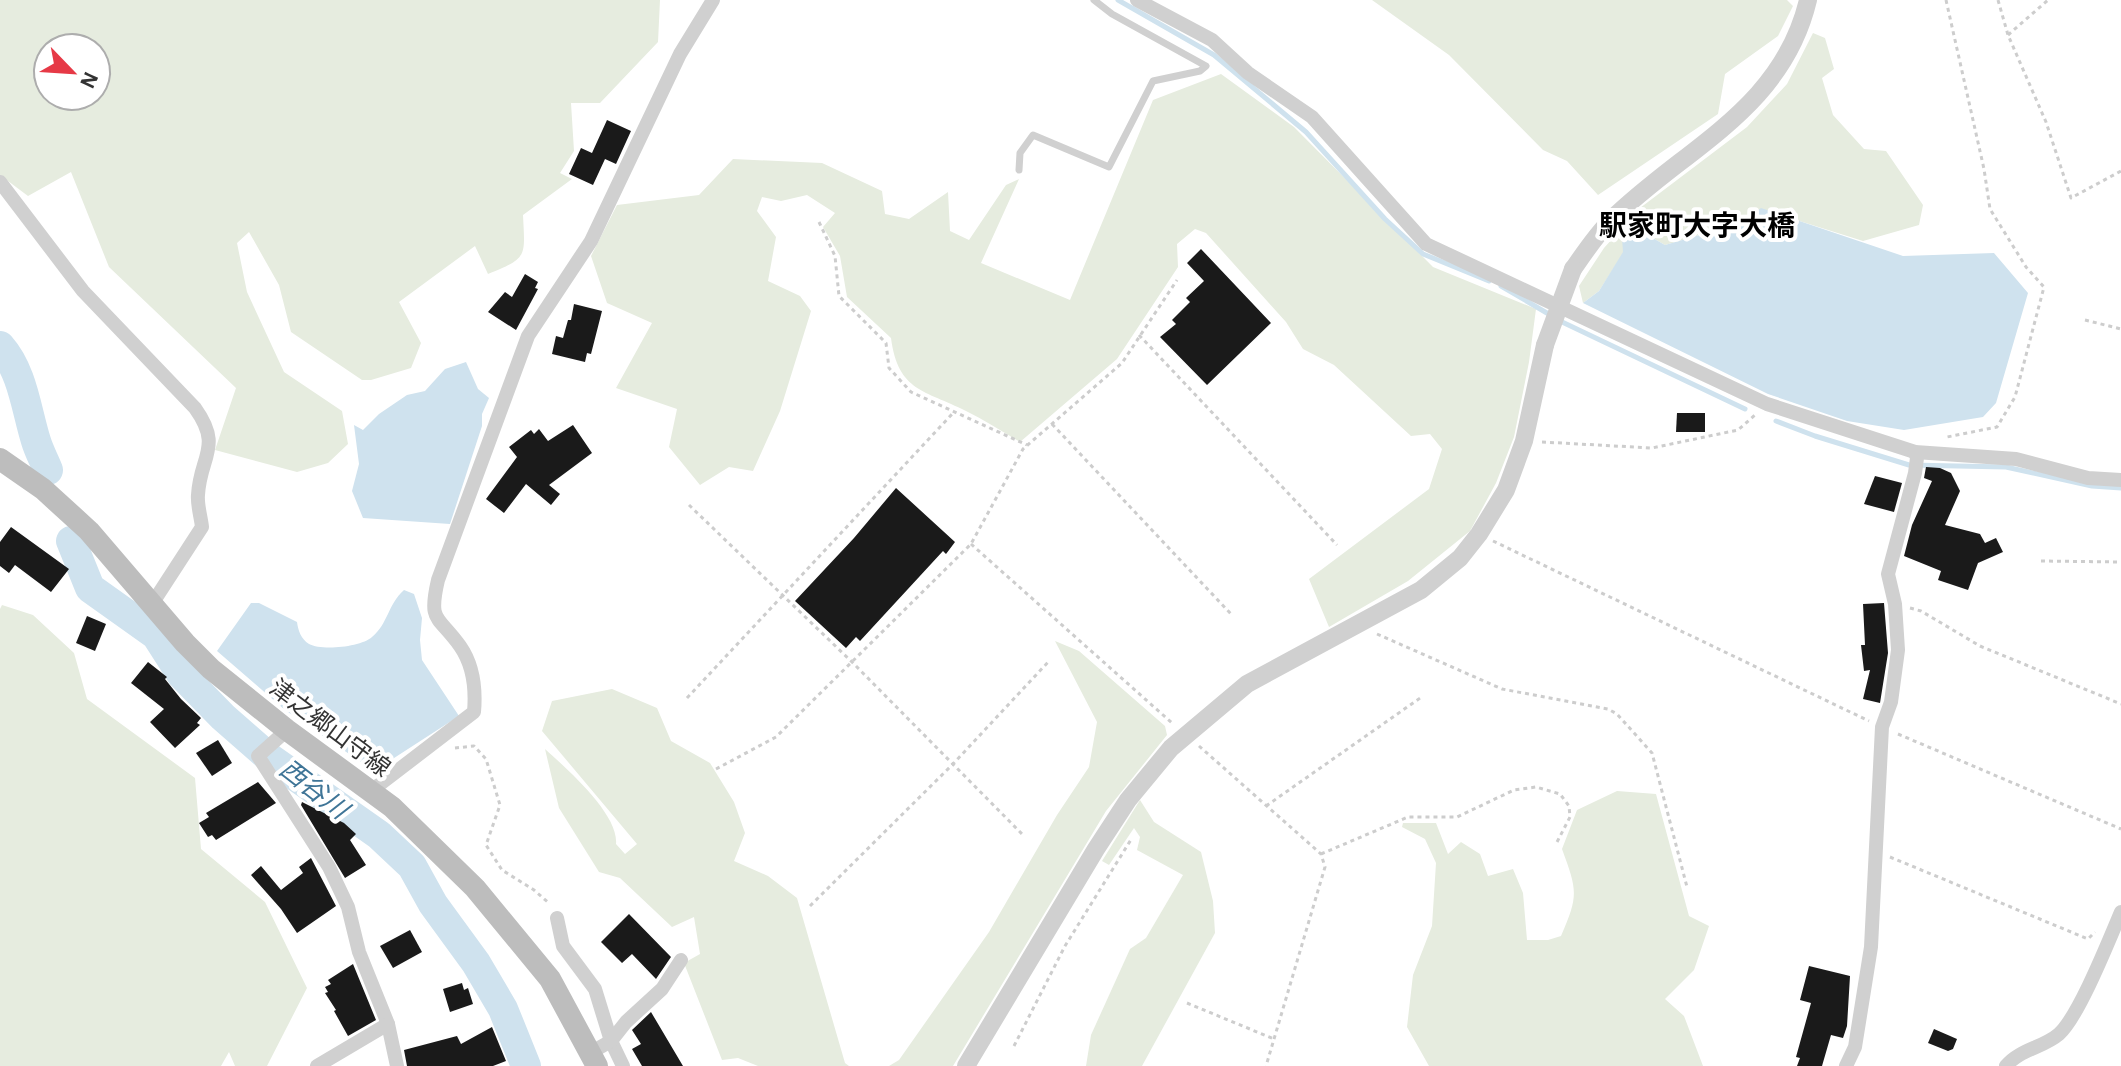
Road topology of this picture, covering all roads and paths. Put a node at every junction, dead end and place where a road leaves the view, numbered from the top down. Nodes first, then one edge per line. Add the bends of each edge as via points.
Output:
1 (713, 0) edge
2 (1094, 0) edge
3 (1137, 0) edge
4 (1808, 0) edge
5 (1946, 0) edge
6 (1998, 0) edge
7 (2048, 0) edge
8 (2008, 35) junction
9 (1019, 170) dead end
10 (2121, 171) edge
11 (0, 182) edge
12 (819, 222) dead end
13 (1177, 280) dead end
14 (2085, 320) dead end
15 (2121, 329) edge
16 (1139, 335) junction
17 (1767, 404) junction
18 (954, 412) junction
19 (1052, 424) junction
20 (1944, 437) dead end
21 (1524, 441) junction
22 (1027, 445) junction
23 (1916, 455) junction
24 (0, 459) edge
25 (2121, 480) edge
26 (689, 505) dead end
27 (1479, 534) junction
28 (971, 544) junction
29 (1337, 545) dead end
30 (2041, 561) dead end
31 (2121, 562) edge
32 (782, 595) junction
33 (152, 604) junction
34 (1895, 604) junction
35 (1231, 614) dead end
36 (1361, 623) junction
37 (1050, 660) dead end
38 (852, 662) junction
39 (1423, 696) dead end
40 (687, 698) dead end
41 (2121, 704) edge
42 (1882, 727) junction
43 (287, 730) junction
44 (1185, 734) junction
45 (450, 750) dead end
46 (953, 764) junction
47 (716, 769) dead end
48 (371, 791) junction
49 (1266, 806) junction
50 (2121, 829) edge
51 (1023, 835) dead end
52 (1132, 838) dead end
53 (1556, 844) dead end
54 (1876, 851) junction
55 (1321, 854) junction
56 (1687, 887) dead end
57 (810, 906) dead end
58 (2121, 912) edge
59 (557, 918) joint
60 (2102, 926) dead end
61 (681, 960) dead end
62 (1187, 1003) dead end
63 (388, 1024) junction
64 (1274, 1039) junction
65 (611, 1041) junction
66 (1014, 1046) dead end
67 (594, 1059) edge
68 (317, 1066) edge
69 (397, 1066) edge
70 (623, 1066) edge
71 (966, 1066) edge
72 (1266, 1066) edge
73 (1846, 1066) edge
74 (2006, 1066) edge

1 - 48 street via 680,54 591,241 528,336 438,580 433,602 438,622 461,647 476,684 474,712
2 - 9 lane via 1206,66 1153,81 1109,167 1033,135 1020,153
3 - 17 street via 1212,40 1248,73 1312,117 1426,244
4 - 21 street, bridge via 1802,25 1779,67 1748,107 1611,220 1573,269 1545,345
5 - 20 path via 1990,209 2044,287 2015,397 1997,427
6 - 8 path
7 - 8 path
8 - 10 path via 2046,122 2071,198
11 - 33 street via 83,291 207,424 209,445 198,495 202,527
12 - 18 path via 835,256 839,296 886,343 889,368 911,392
13 - 16 path
14 - 15 path
16 - 19 path via 1122,363
16 - 29 path
17 - 21 path via 1738,430 1652,448
17 - 23 street
18 - 22 path
18 - 32 path
19 - 22 path
19 - 35 path
21 - 27 street via 1506,490
22 - 28 path
23 - 25 street via 2016,459 2088,478
23 - 34 street via 1888,574
24 - 33 main road, 津之郷山守線 via 89,531
26 - 32 path
27 - 36 street via 1460,558 1421,590
27 - 42 path
28 - 38 path
28 - 44 path
30 - 31 path
32 - 38 path
32 - 40 path
33 - 43 main road, 津之郷山守線 via 211,669
34 - 41 path via 1921,611 1980,646
34 - 42 street via 1898,650
36 - 44 street via 1247,684
36 - 56 path via 1502,689 1617,714 1652,753
37 - 46 path
38 - 46 path
38 - 47 path via 776,737
39 - 49 path
42 - 50 path
42 - 54 street
43 - 48 main road, 津之郷山守線
43 - 63 street via 258,756 329,867
44 - 49 path
44 - 71 street via 1120,813
45 - 59 path via 474,746 486,759 500,805 486,845 502,870 548,901
46 - 51 path
46 - 57 path
48 - 67 main road, 津之郷山守線 via 475,888 550,979
49 - 55 path
52 - 66 path via 1065,946
53 - 55 path via 1570,817 1569,806 1560,794 1536,787 1514,790 1457,817 1408,817
54 - 60 path via 2088,939
54 - 73 street via 1871,947 1855,1047
55 - 64 path via 1325,867
58 - 74 street via 2072,1019 2058,1036 2014,1056
59 - 65 street via 563,946 595,989
61 - 65 street via 662,989
62 - 64 path
63 - 68 street
63 - 69 street
64 - 72 path
65 - 67 street
65 - 70 street

